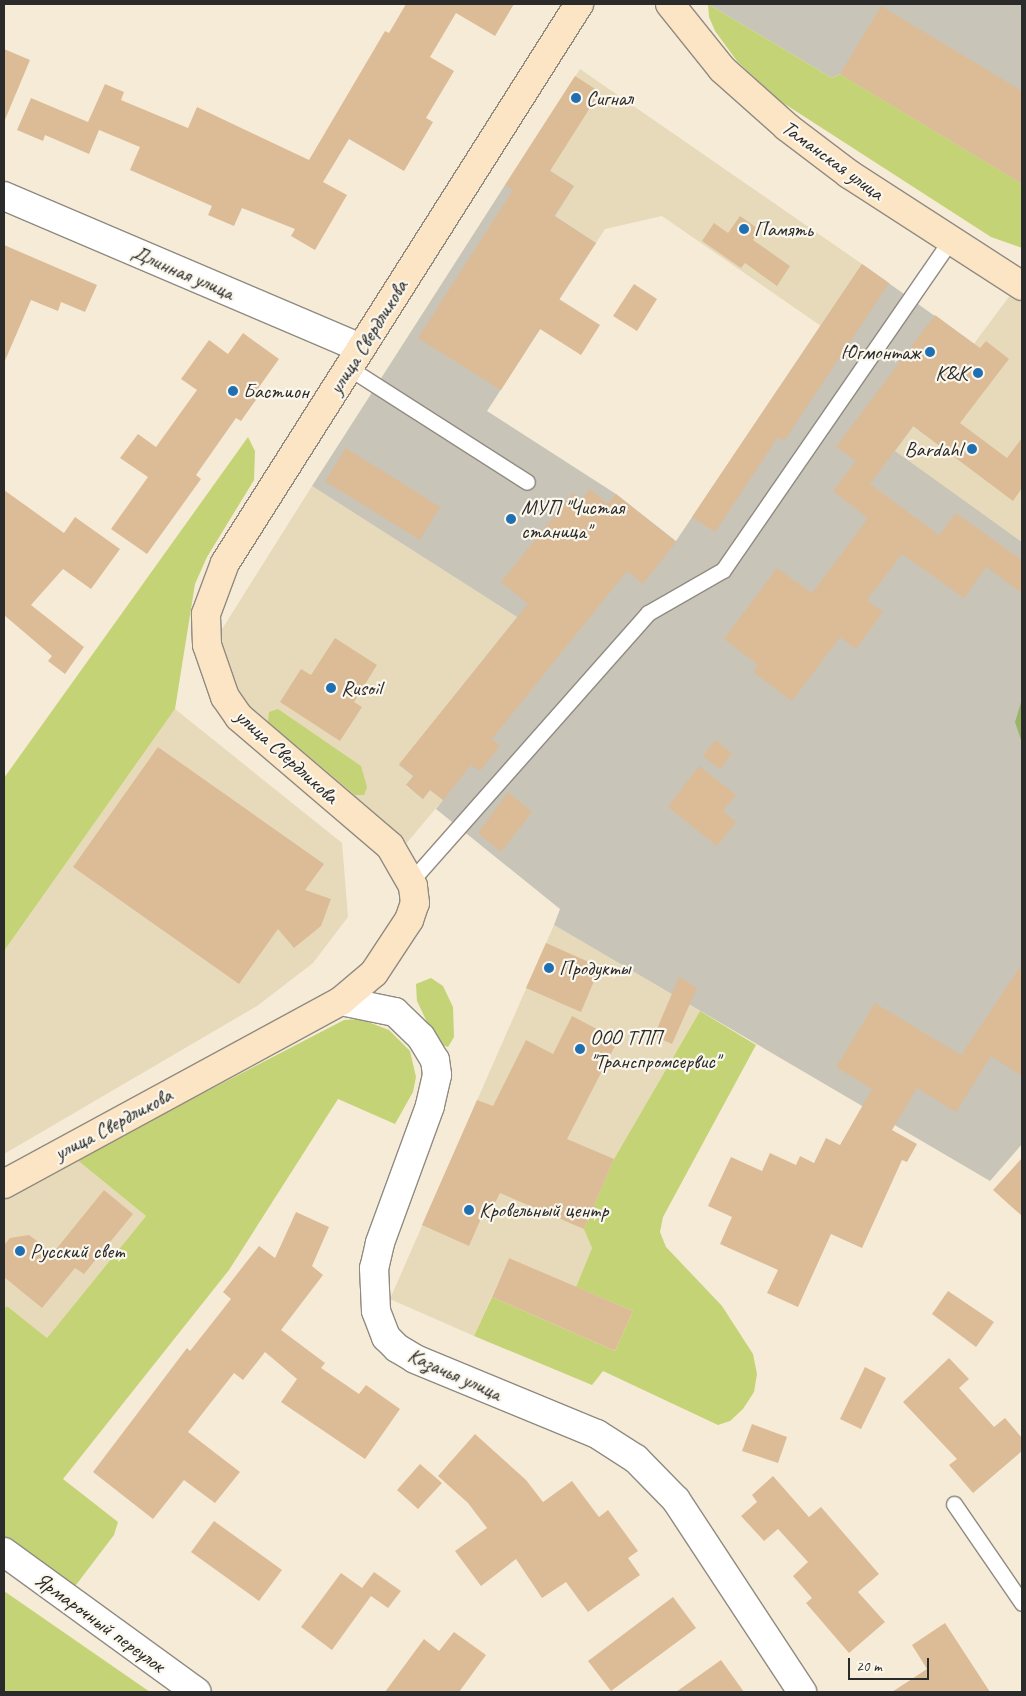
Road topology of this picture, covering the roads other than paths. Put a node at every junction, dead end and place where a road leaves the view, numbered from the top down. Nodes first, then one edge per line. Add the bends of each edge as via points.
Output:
1 (579, 4) edge
2 (670, 4) edge
3 (4, 196) edge
4 (950, 241) junction
5 (991, 266) junction
6 (1022, 269) edge
7 (1022, 286) edge
8 (355, 358) junction
9 (527, 482) dead end
10 (411, 881) junction
11 (341, 1001) junction
12 (4, 1184) edge
13 (954, 1504) dead end
14 (4, 1552) edge
15 (1022, 1603) edge
16 (197, 1692) edge
17 (802, 1692) edge

1 - 8 street, улица Свердликова
2 - 4 street, Таманская улица via 722,69 769,113 850,174
3 - 8 street, Длинная улица
4 - 5 street, Таманская улица
4 - 10 lane via 723,570 648,613
5 - 6 lane
5 - 7 street, Таманская улица
8 - 9 lane
8 - 10 street, улица Свердликова via 215,583 206,614 207,645 218,681 239,717 390,846
10 - 11 street, улица Свердликова via 413,911 403,932 374,973
11 - 12 street, улица Свердликова
11 - 17 street, Казачья улица via 395,1012 421,1037 435,1060 437,1076 430,1106 374,1268 376,1311 386,1337 415,1359 597,1434 636,1459 676,1500
13 - 15 lane
14 - 16 street, Ярмарочный переулок

